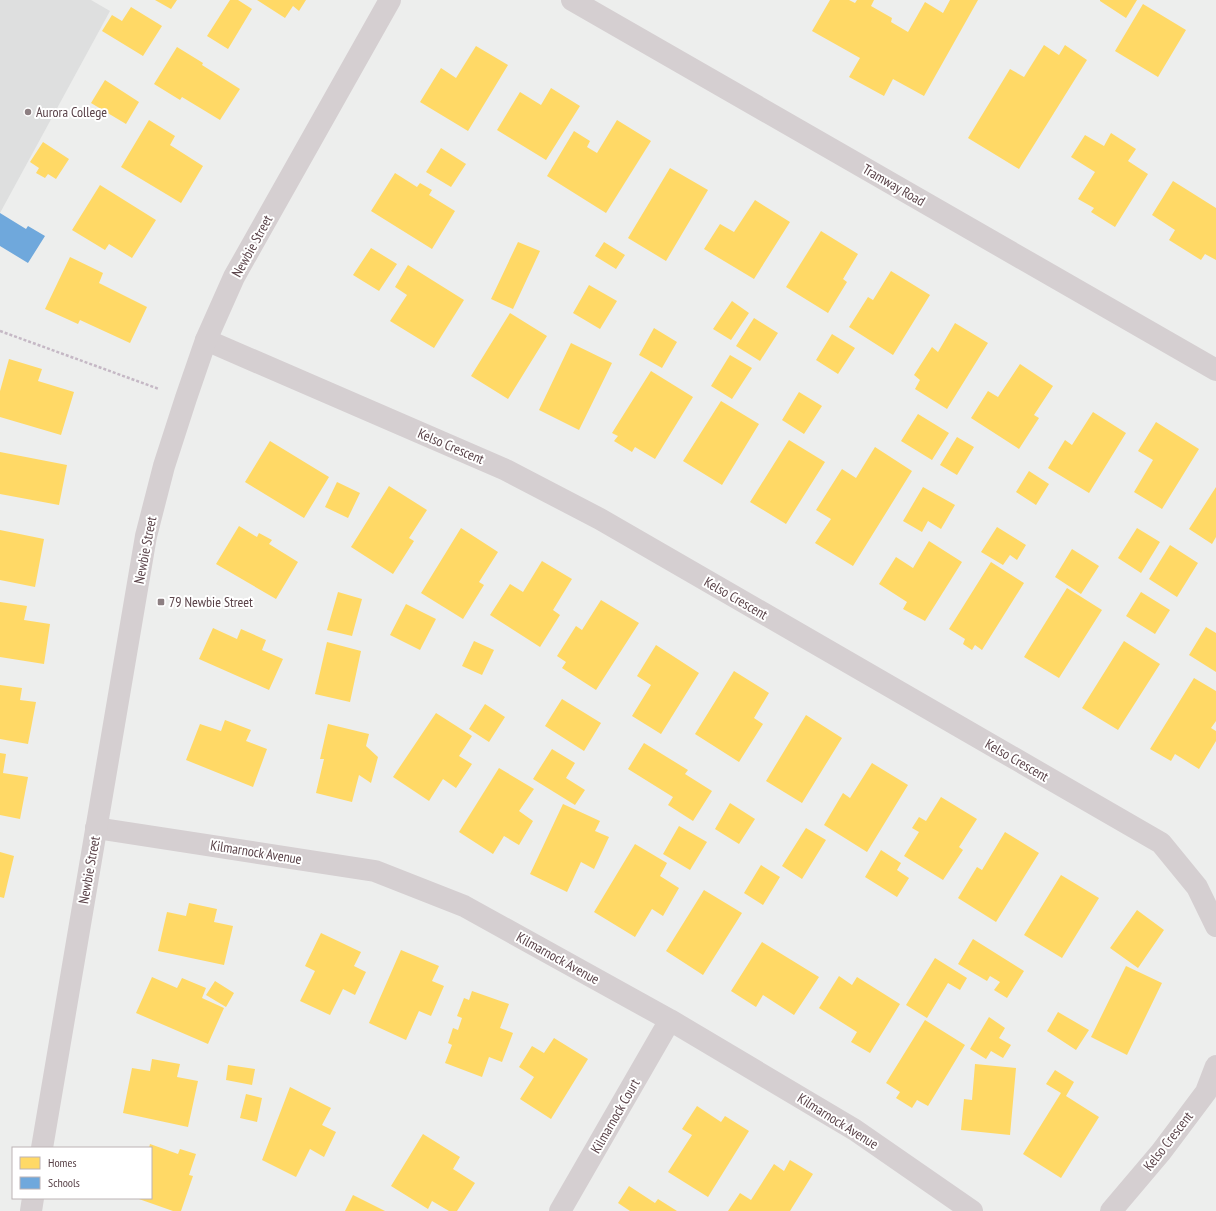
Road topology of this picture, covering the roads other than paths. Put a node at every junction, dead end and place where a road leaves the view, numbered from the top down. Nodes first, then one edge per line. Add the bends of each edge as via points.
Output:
1 (390, 0) edge
2 (572, 0) edge
3 (206, 340) junction
4 (1216, 370) edge
5 (96, 828) junction
6 (1216, 926) edge
7 (670, 1020) junction
8 (1216, 1066) edge
9 (42, 1147) edge
10 (33, 1199) edge
11 (31, 1211) edge
12 (560, 1211) edge
13 (972, 1211) edge
14 (1110, 1211) edge

1 - 3 street, Newbie Street via 234,277
2 - 4 street, Tramway Road
3 - 5 street, Newbie Street via 164,466 146,536
3 - 6 street, Kelso Crescent via 506,470 600,519 1161,843 1197,887
5 - 7 street, Kilmarnock Avenue via 375,870 464,906
5 - 9 street, Newbie Street
7 - 12 street, Kilmarnock Court
7 - 13 street, Kilmarnock Avenue via 855,1130
8 - 14 street, Kelso Crescent via 1206,1092 1161,1152
10 - 11 street

